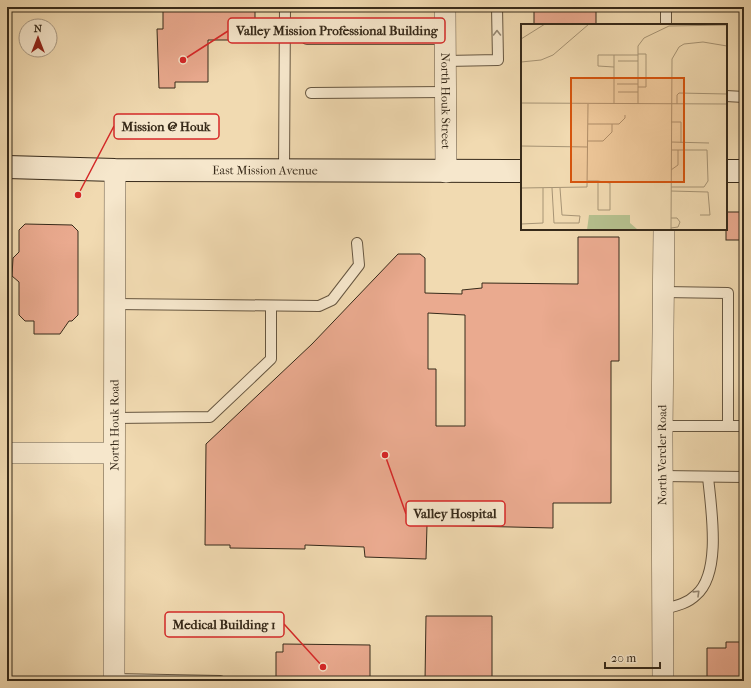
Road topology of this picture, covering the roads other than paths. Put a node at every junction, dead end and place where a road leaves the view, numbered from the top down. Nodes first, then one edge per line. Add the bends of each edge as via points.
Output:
1 (285, 7) edge
2 (445, 7) edge
3 (497, 7) edge
4 (666, 7) edge
5 (666, 24) edge
6 (307, 39) dead end
7 (446, 40) junction
8 (446, 61) junction
9 (446, 92) junction
10 (311, 93) dead end
11 (727, 96) edge
12 (744, 96) edge
13 (7, 167) edge
14 (115, 170) junction
15 (284, 170) junction
16 (727, 171) edge
17 (446, 172) junction
18 (521, 172) edge
19 (744, 172) edge
20 (664, 230) edge
21 (357, 243) dead end
22 (664, 292) junction
23 (115, 304) junction
24 (271, 306) junction
25 (114, 418) junction
26 (662, 426) junction
27 (728, 426) junction
28 (744, 426) edge
29 (7, 452) edge
30 (114, 453) junction
31 (662, 476) junction
32 (708, 477) junction
33 (744, 477) edge
34 (663, 609) junction
35 (114, 680) edge
36 (179, 680) edge
37 (220, 681) edge
38 (663, 681) edge

1 - 15 lane
2 - 7 street, North Houk Street
8 -> 3 lane via 498,60
4 - 5 lane
6 - 7 lane
7 - 8 street, North Houk Street
8 - 9 street, North Houk Street
9 - 10 lane
9 - 17 street, North Houk Street
11 - 12 lane
13 - 14 street, East Mission Avenue
14 - 15 street, East Mission Avenue
14 - 23 street, North Houk Road
15 - 17 street, East Mission Avenue
16 - 19 street
17 - 18 street, East Mission Avenue
20 - 22 street, North Vercler Road
21 - 24 lane via 359,265 332,300 319,306
22 - 26 street, North Vercler Road
22 - 27 lane via 728,293
23 - 24 lane
23 - 25 street, North Houk Road
24 - 25 lane via 271,359 210,417
25 - 30 street, North Houk Road
26 - 27 lane
26 - 31 street, North Vercler Road
27 - 28 lane
29 - 30 street
30 - 35 street, North Houk Road
31 - 32 lane
31 - 34 street, North Vercler Road
32 - 33 lane
34 -> 32 lane via 690,600 707,579 712,552
34 - 38 street, North Vercler Road
35 - 36 lane
36 - 37 lane

